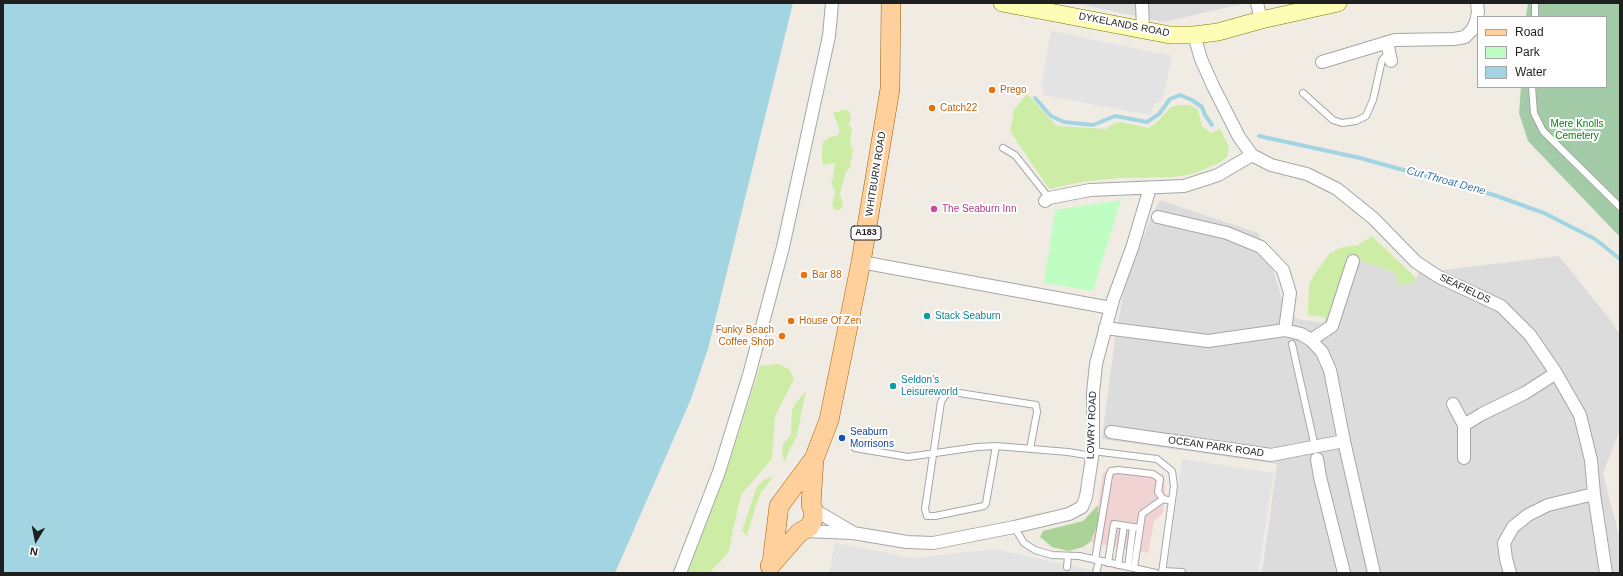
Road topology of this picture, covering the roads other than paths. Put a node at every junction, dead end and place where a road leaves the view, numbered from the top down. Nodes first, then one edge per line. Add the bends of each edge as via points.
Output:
1 (832, 3) edge
2 (892, 3) edge
3 (1002, 3) edge
4 (1142, 3) edge
5 (1257, 3) edge
6 (1338, 3) edge
7 (1477, 3) edge
8 (1535, 3) edge
9 (1037, 6) edge
10 (1477, 16) edge
11 (1535, 16) edge
12 (1477, 17) edge
13 (1261, 20) junction
14 (1143, 29) junction
15 (1194, 35) junction
16 (1389, 52) junction
17 (1322, 62) dead end
18 (1532, 88) edge
19 (1303, 93) dead end
20 (1003, 148) dead end
21 (1252, 155) junction
22 (1150, 188) junction
23 (1047, 200) joint
24 (1620, 207) edge
25 (1158, 217) dead end
26 (1353, 261) dead end
27 (861, 262) junction
28 (1111, 308) junction
29 (1105, 328) junction
30 (1285, 330) junction
31 (1311, 340) junction
32 (1292, 344) dead end
33 (1556, 373) junction
34 (1453, 404) dead end
35 (1464, 425) junction
36 (1111, 432) dead end
37 (1344, 442) junction
38 (996, 446) junction
39 (855, 448) dead end
40 (1030, 449) junction
41 (1316, 453) junction
42 (933, 454) junction
43 (1092, 454) junction
44 (1464, 458) dead end
45 (814, 459) junction
46 (1594, 494) junction
47 (1163, 499) junction
48 (1172, 500) junction
49 (780, 507) junction
50 (812, 507) junction
51 (1124, 526) junction
52 (1014, 527) junction
53 (1136, 527) junction
54 (802, 532) junction
55 (853, 533) junction
56 (1068, 556) junction
57 (1097, 560) junction
58 (1108, 563) junction
59 (1118, 565) junction
60 (1067, 567) dead end
61 (769, 568) edge
62 (1128, 569) edge
63 (1160, 572) edge
64 (1182, 572) edge
65 (680, 573) edge
66 (1096, 573) edge
67 (1344, 573) edge
68 (1374, 573) edge
69 (1510, 573) edge
70 (1606, 573) edge

1 - 65 street via 829,36 771,294 719,472
2 - 27 main road, WHITBURN ROAD / A183 via 890,89
3 - 9 main road, DYKELANDS ROAD
4 - 14 street
5 - 13 street
6 - 13 main road, DYKELANDS ROAD
7 - 10 street
8 - 11 lane
9 - 14 main road, DYKELANDS ROAD
12 - 16 street via 1472,30 1465,37 1395,40
13 - 15 main road, DYKELANDS ROAD via 1218,32
14 - 15 main road, DYKELANDS ROAD via 1170,35
15 - 21 street via 1213,86 1239,137
16 - 17 street
16 - 19 lane via 1382,60 1373,100 1366,116 1356,121 1342,123 1333,120
18 - 24 lane via 1534,113 1543,130
20 - 23 lane via 1015,155
21 - 22 street via 1218,175 1184,186
21 - 33 street, SEAFIELDS via 1271,165 1307,174 1337,189 1373,218 1416,262 1439,277 1501,306 1530,335
22 - 23 street via 1090,190
22 - 28 street, LOWRY ROAD
25 - 30 street via 1227,232 1261,247 1283,270 1290,293
26 - 31 street via 1332,326
27 - 28 street
27 - 45 main road, WHITBURN ROAD / A183 via 828,420
28 - 29 street, LOWRY ROAD
29 - 30 street via 1208,341
29 - 43 street, LOWRY ROAD via 1095,371
30 - 31 street via 1301,334
31 - 37 street via 1322,352 1330,370
32 - 41 lane
33 - 35 street via 1525,393
33 - 46 street, SEAFIELDS via 1580,415 1591,460
34 - 35 street
35 - 44 street
36 - 41 street, OCEAN PARK ROAD via 1271,455
37 - 41 street, OCEAN PARK ROAD
37 - 68 street
38 - 40 lane
38 - 42 lane
38 - 42 lane via 984,506 927,516 925,509
39 - 42 lane via 908,457
40 - 42 lane via 1036,405 953,392 941,402
40 - 43 lane
41 - 67 street
43 - 48 lane via 1157,460 1172,471
43 - 52 street, LOWRY ROAD via 1086,497 1082,506 1069,514
45 - 49 main road, A183
45 - 50 main road, A183
46 - 69 street via 1548,505 1528,515 1513,527 1504,543
46 - 70 street, SEAFIELDS
47 - 48 lane
47 - 53 lane via 1142,514
47 - 57 lane via 1158,492 1160,480 1153,474 1111,471
48 - 63 lane
49 - 50 main road via 791,496 799,496
49 - 54 main road via 780,525 788,532
49 - 61 main road, A183
50 - 54 main road, A183 via 813,520
50 - 55 street, LOWRY ROAD
51 - 53 lane
51 - 58 lane via 1114,524
51 - 59 lane
52 - 55 street, LOWRY ROAD via 933,543 907,542
52 - 56 lane via 1024,543 1035,550
53 - 62 lane
54 - 55 street, LOWRY ROAD
54 - 61 main road, A183
56 - 57 lane
56 - 60 lane
57 - 58 lane
57 - 66 lane
58 - 59 lane
59 - 62 lane
62 - 63 lane
63 - 64 lane

